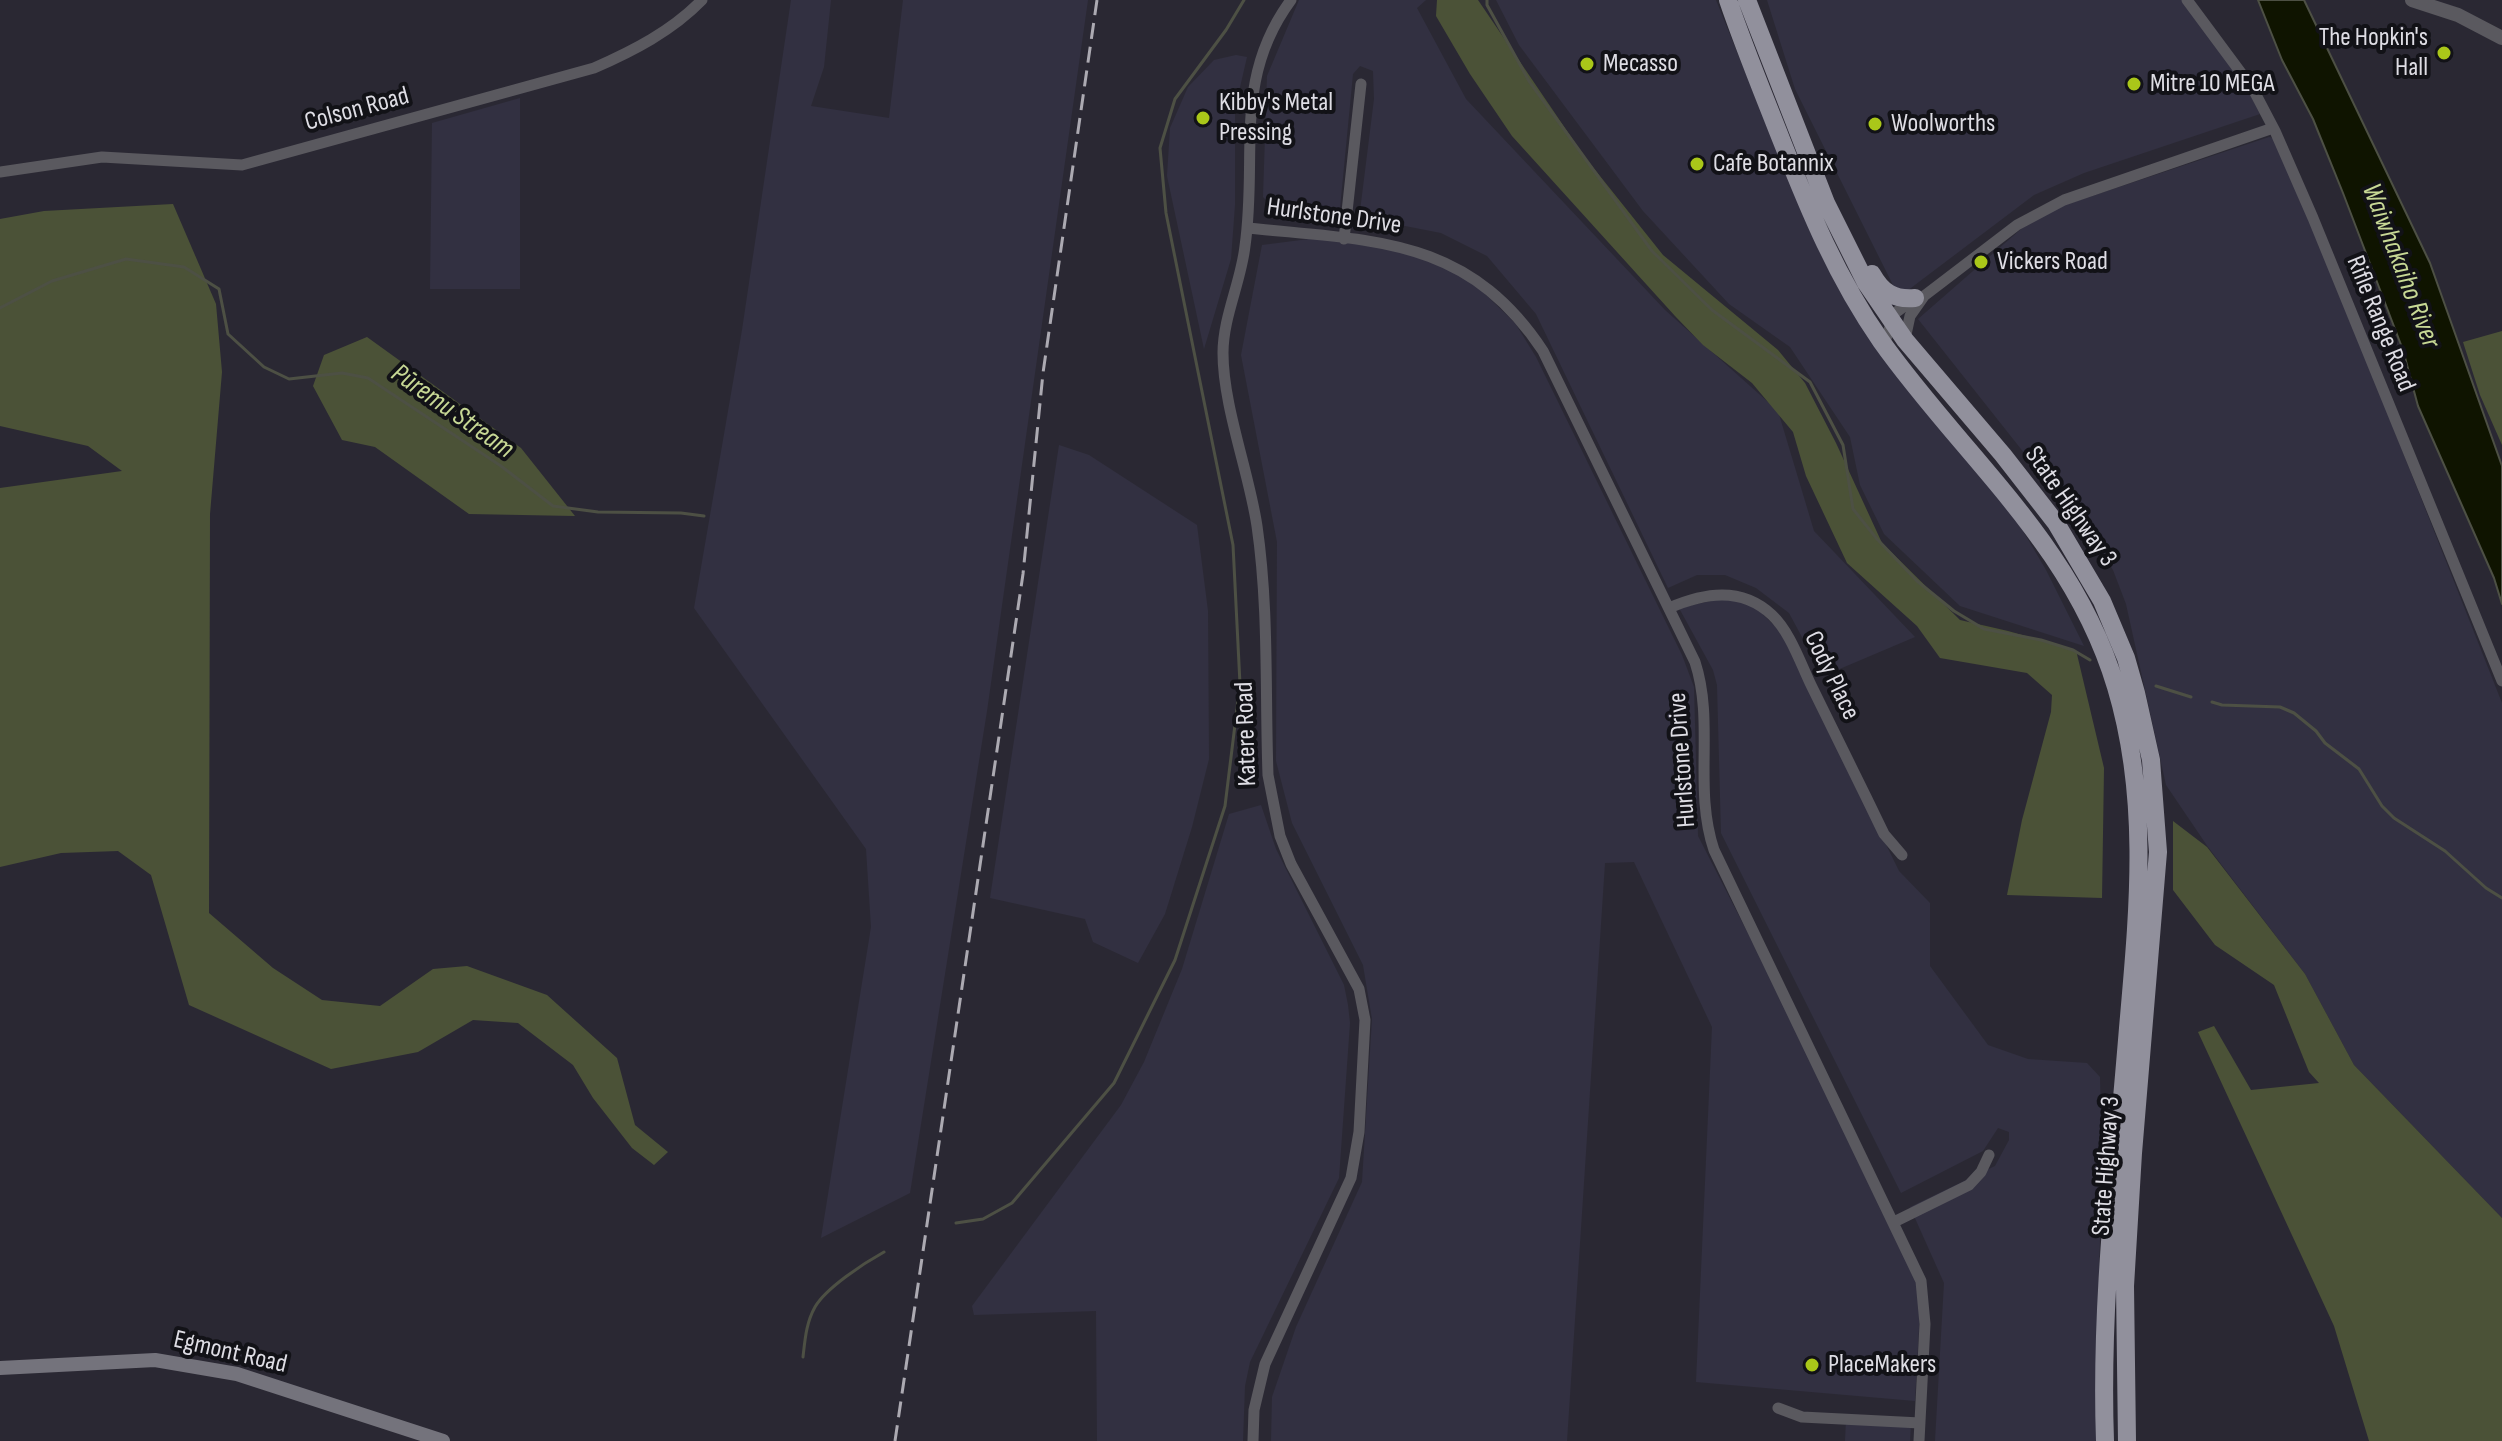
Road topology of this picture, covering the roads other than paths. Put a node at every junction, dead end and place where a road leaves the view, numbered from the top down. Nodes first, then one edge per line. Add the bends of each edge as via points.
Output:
1 (702, 0) edge
2 (1291, 0) edge
3 (1728, 0) edge
4 (1747, 0) edge
5 (2187, 0) edge
6 (2412, 0) edge
7 (2502, 38) edge
8 (1361, 84) dead end
9 (2273, 128) junction
10 (0, 172) edge
11 (1832, 216) junction
12 (1248, 228) junction
13 (1344, 239) junction
14 (1920, 297) junction
15 (1891, 322) junction
16 (1905, 340) junction
17 (1884, 344) junction
18 (1669, 608) junction
19 (2502, 681) edge
20 (1902, 855) dead end
21 (1989, 1155) dead end
22 (1894, 1222) junction
23 (0, 1368) edge
24 (1778, 1408) dead end
25 (2126, 1414) junction
26 (1920, 1423) junction
27 (443, 1441) edge
28 (1253, 1441) edge
29 (1919, 1441) edge
30 (2105, 1441) edge
31 (2120, 1441) edge
32 (2127, 1441) edge

1 - 10 street, Colson Road via 647,42 594,68 242,165 102,157
2 - 12 street, Katere Road via 1270,34 1254,80
3 - 17 highway, State Highway 3 via 1824,243
4 - 11 highway, State Highway 3
5 - 9 street, Rifle Range Road via 2253,89
6 - 7 street via 2458,15
8 - 13 street
9 - 14 street via 2064,200 2017,225
9 - 19 street, Rifle Range Road
11 - 14 highway via 1882,289 1896,297
11 - 15 highway, State Highway 3
12 - 13 street, Hurlstone Drive
12 - 28 street, Katere Road via 1223,354 1265,584 1270,791 1291,864 1359,989 1365,1020 1351,1178 1265,1364
13 - 18 street, Hurlstone Drive via 1396,246 1453,264 1480,281 1525,324
14 - 15 street via 1895,313
14 - 16 street
15 - 16 highway, State Highway 3
15 - 17 street
16 - 25 highway, State Highway 3 via 2003,455 2070,545 2116,633 2145,728 2158,852 2126,1261
17 - 30 highway, State Highway 3 via 2065,574 2107,660 2132,756 2139,871 2107,1276
18 - 20 street, Cody Place via 1692,598 1726,594 1773,616 1884,834
18 - 22 street, Hurlstone Drive via 1702,683 1704,816 1714,850
21 - 22 street via 1969,1185
22 - 26 street, Hurlstone Drive via 1924,1294
23 - 27 main road, Egmont Road via 155,1360 203,1367
24 - 26 street via 1802,1417
25 - 31 highway
25 - 32 highway, State Highway 3
26 - 29 street, Hurlstone Drive

